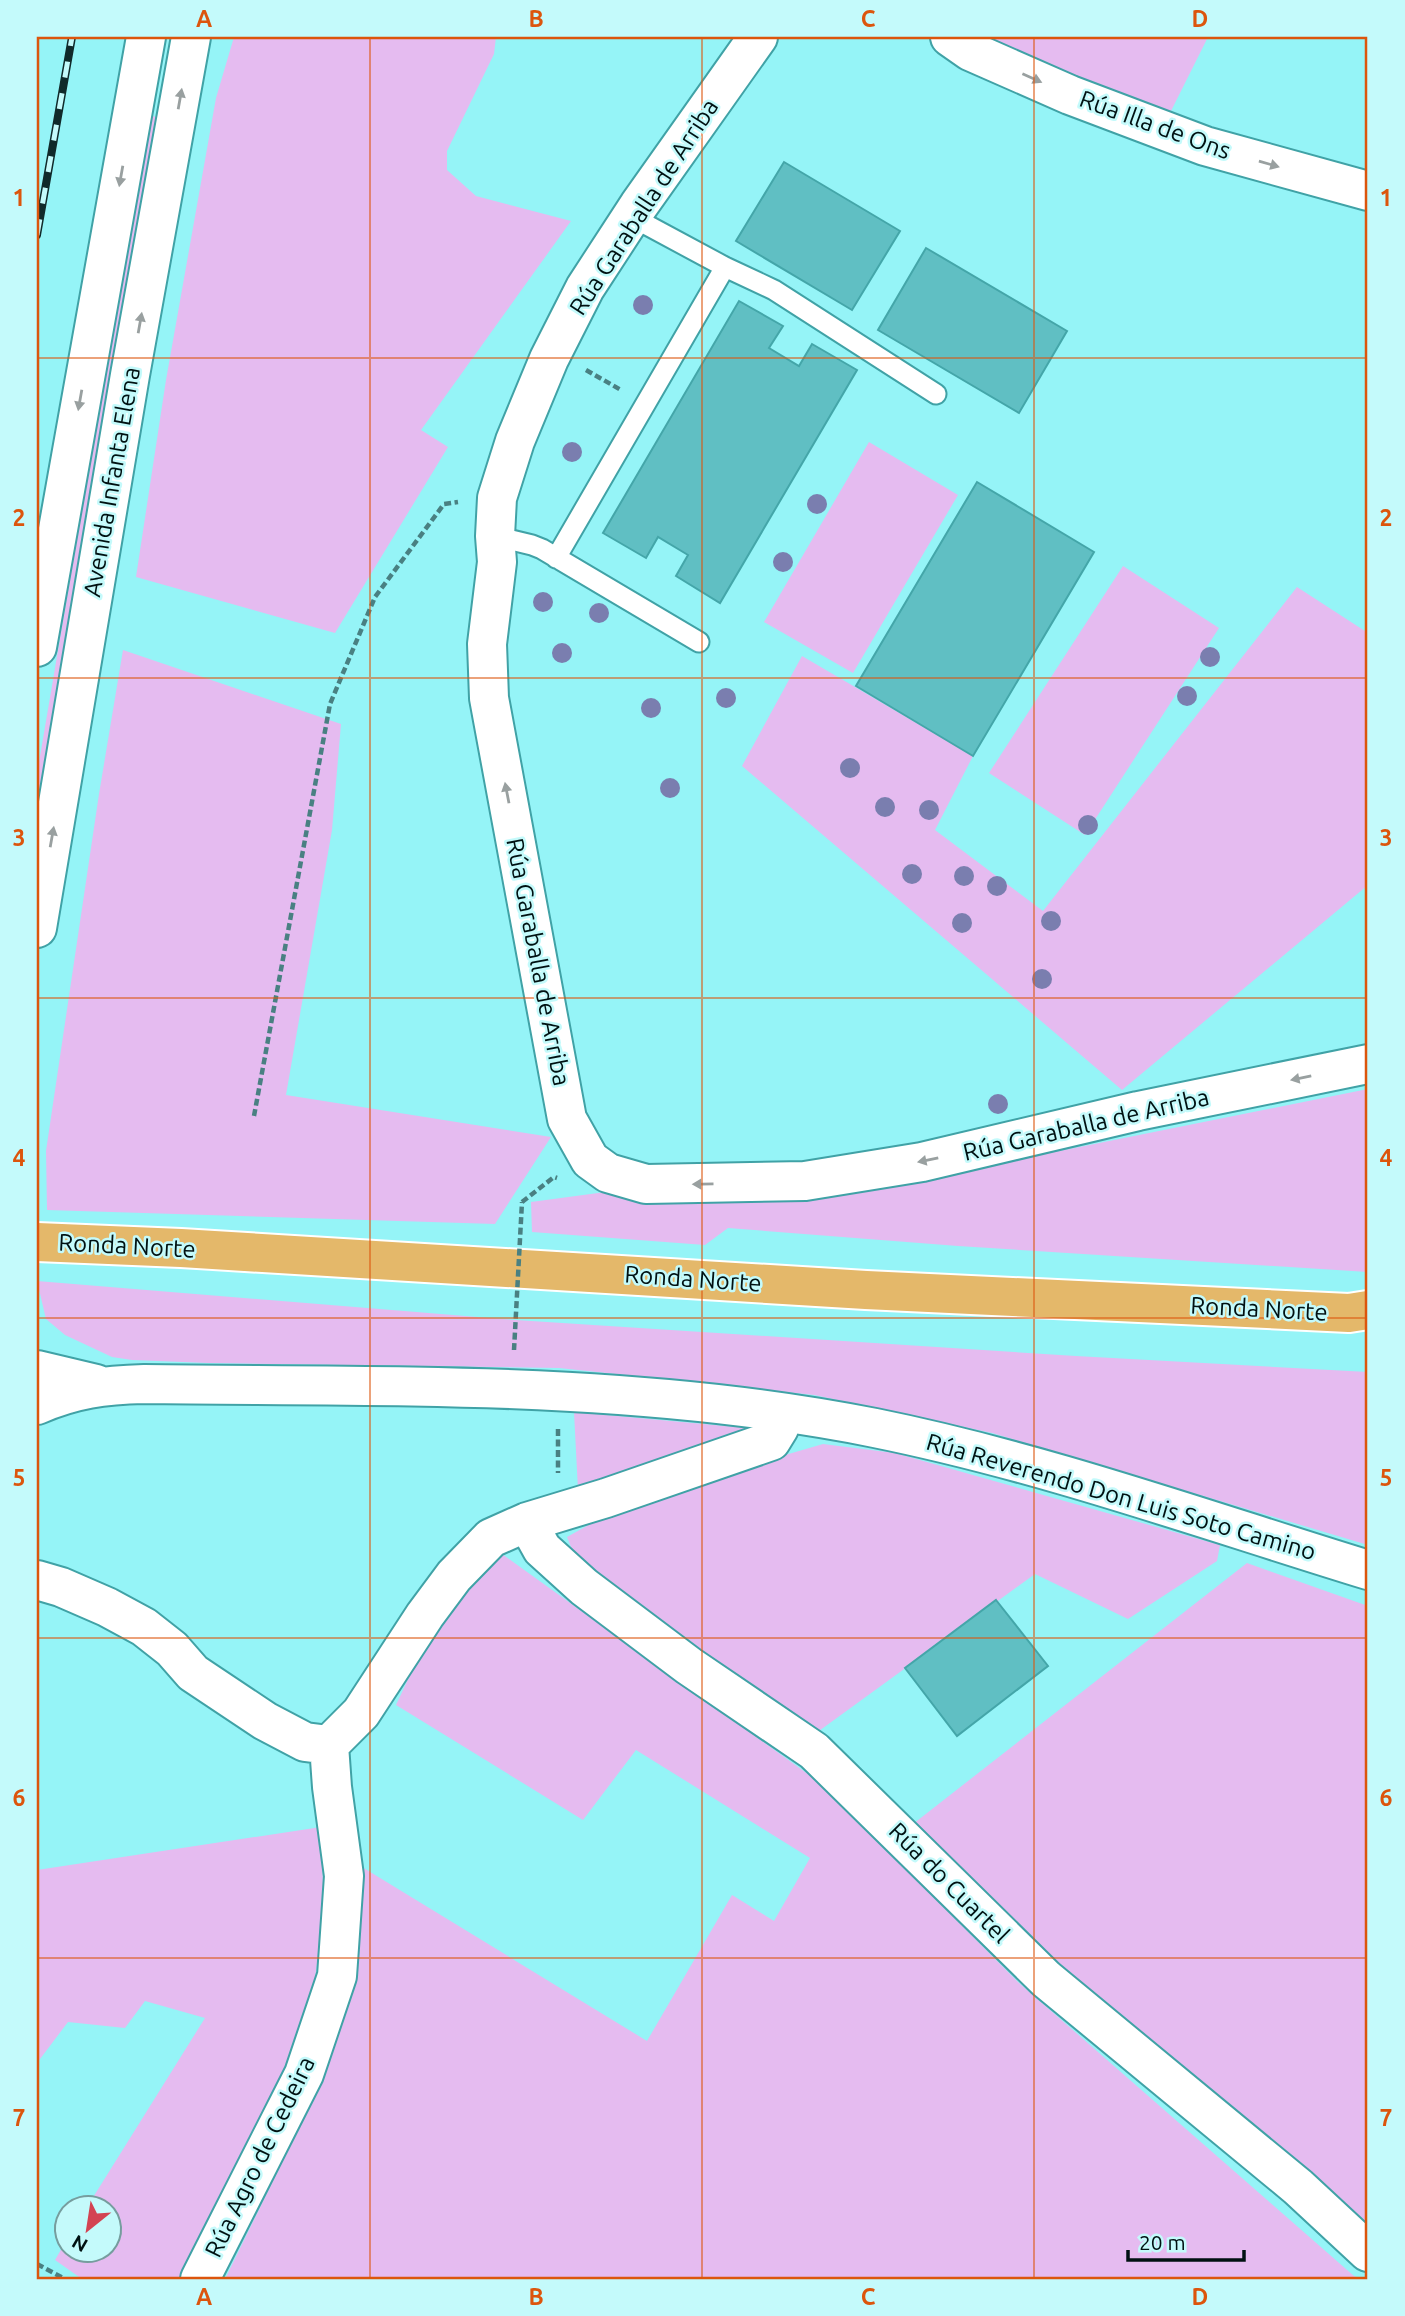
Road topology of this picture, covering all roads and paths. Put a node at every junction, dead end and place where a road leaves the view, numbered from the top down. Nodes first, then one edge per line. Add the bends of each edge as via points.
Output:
1 (146, 37) edge
2 (191, 37) edge
3 (758, 37) edge
4 (950, 37) edge
5 (1368, 191) edge
6 (632, 217) junction
7 (725, 267) junction
8 (936, 394) dead end
9 (497, 498) junction
10 (495, 536) junction
11 (556, 558) junction
12 (699, 642) dead end
13 (37, 647) edge
14 (37, 928) edge
15 (1368, 1064) edge
16 (254, 1116) dead end
17 (522, 1202) dead end
18 (37, 1242) edge
19 (1362, 1314) edge
20 (514, 1350) dead end
21 (37, 1370) edge
22 (102, 1385) junction
23 (37, 1405) edge
24 (784, 1414) junction
25 (557, 1425) dead end
26 (543, 1517) junction
27 (1368, 1570) edge
28 (37, 1580) edge
29 (329, 1745) junction
30 (1368, 2252) edge
31 (37, 2263) edge
32 (65, 2279) edge
33 (200, 2279) edge

1 -> 13 street, Avenida Infanta Elena
14 -> 2 street, Avenida Infanta Elena
3 - 6 street, Rúa Garaballa de Arriba
4 -> 5 street, Rúa Illa de Ons via 970,51 1070,95 1205,146
6 - 7 lane
6 - 9 street, Rúa Garaballa de Arriba via 584,288 549,359 514,441
7 - 8 lane via 774,290
7 - 11 lane
9 - 10 street, Rúa Garaballa de Arriba
9 - 16 path via 444,504 375,597 330,704
10 - 11 lane via 532,545
15 -> 10 street, Rúa Garaballa de Arriba via 922,1162 805,1181 646,1184 608,1173 590,1160 566,1119 489,698 487,644 497,562
11 - 12 lane
17 - 20 path, bridge
18 - 19 highway, Ronda Norte
21 - 22 street
22 - 23 street
22 - 24 street, Rúa Reverendo Don Luis Soto Camino via 514,1388 695,1401
24 - 26 street via 771,1441
24 - 27 street, Rúa Reverendo Don Luis Soto Camino via 872,1427 1015,1461
25 - 26 path
26 - 29 street via 491,1538 454,1576 361,1713
26 - 30 street, Rúa do Cuartel via 542,1549 584,1587 814,1752 1046,1979 1298,2187
28 - 29 street via 144,1627 192,1673 265,1721 305,1742
29 - 33 street, Rúa Agro de Cedeira via 344,1877 337,1976 304,2074
31 - 32 path

